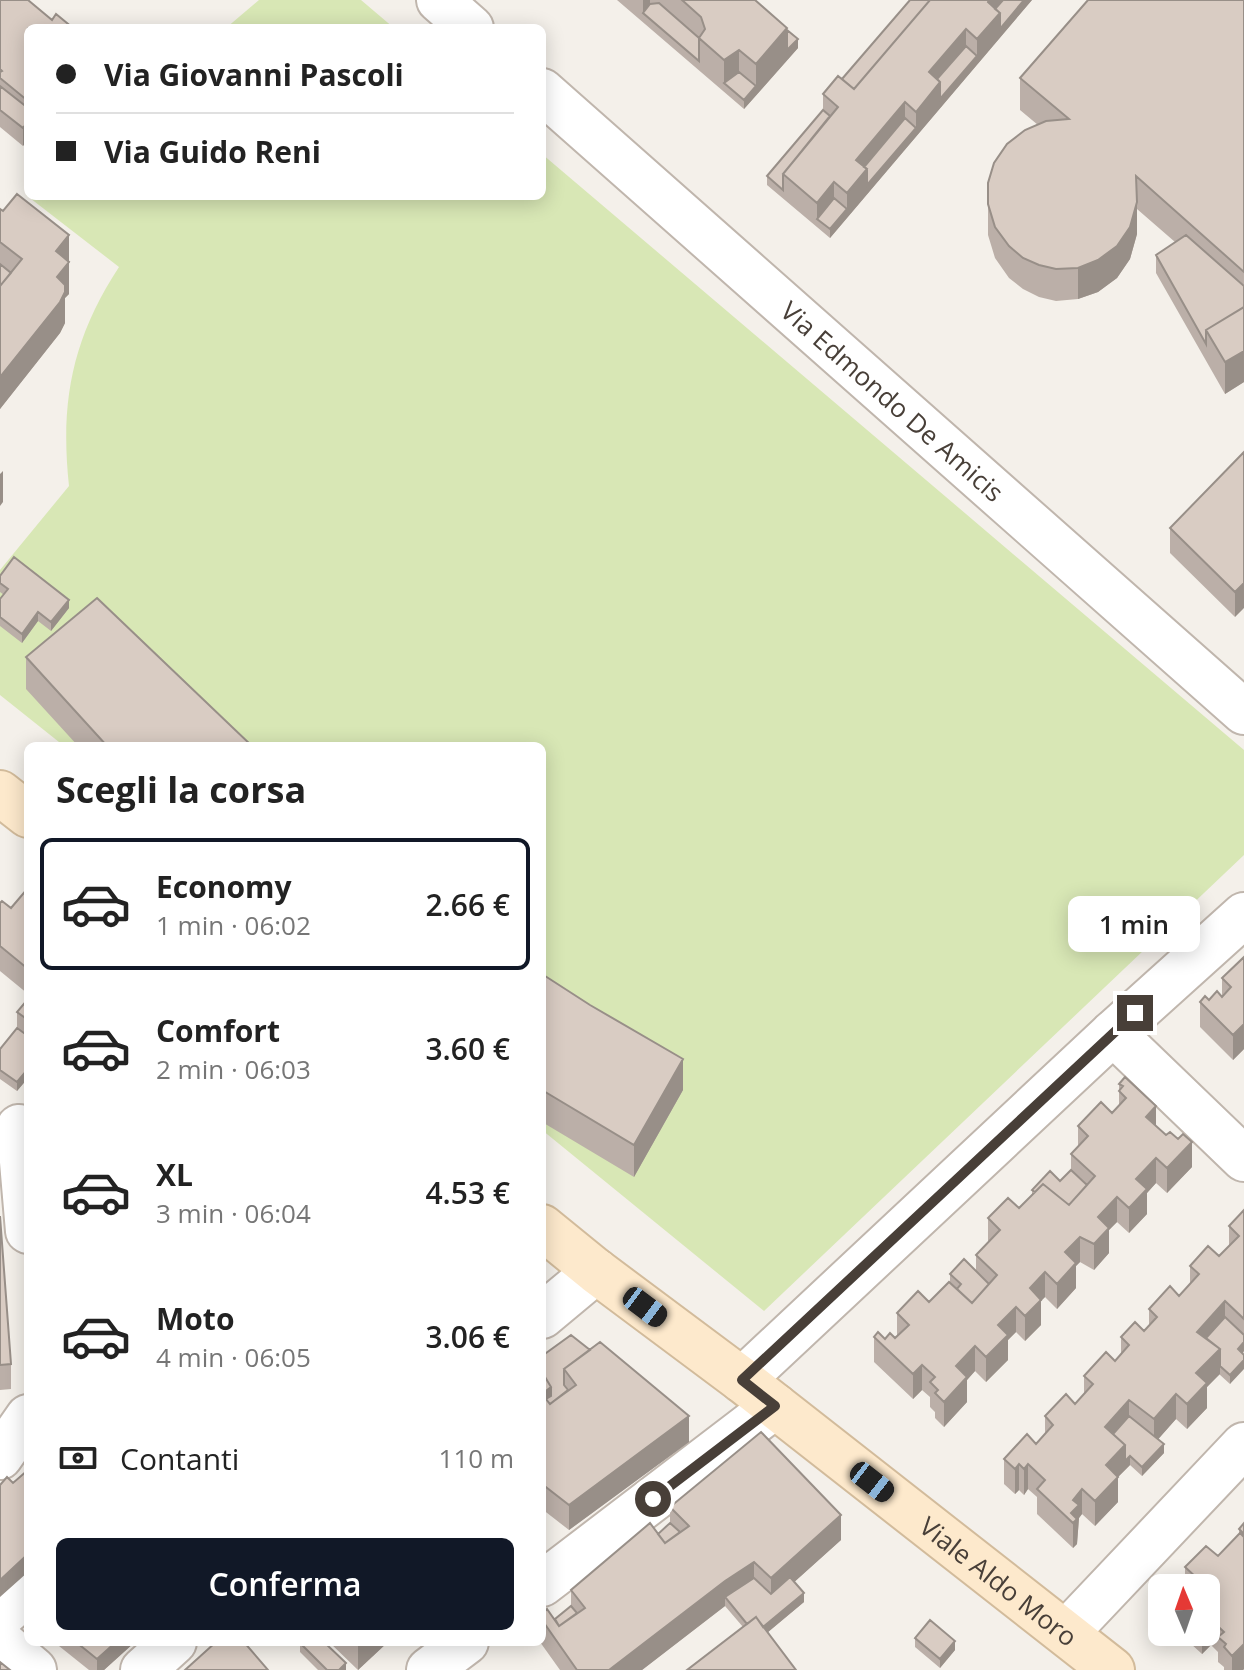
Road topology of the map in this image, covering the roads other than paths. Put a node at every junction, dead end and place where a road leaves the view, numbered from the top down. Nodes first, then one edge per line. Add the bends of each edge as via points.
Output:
1 (439, 0) edge
2 (466, 24) edge
3 (546, 95) edge
4 (1244, 712) edge
5 (0, 793) edge
6 (24, 812) edge
7 (1244, 915) edge
8 (1113, 1033) junction
9 (16, 1125) edge
10 (1244, 1159) edge
11 (24, 1196) edge
12 (546, 1230) edge
13 (596, 1271) junction
14 (546, 1313) edge
15 (758, 1393) junction
16 (24, 1423) edge
17 (1244, 1445) edge
18 (0, 1457) edge
19 (547, 1573) edge
20 (24, 1596) edge
21 (0, 1617) edge
22 (1066, 1633) junction
23 (0, 1641) edge
24 (170, 1646) edge
25 (461, 1646) edge
26 (34, 1670) edge
27 (143, 1670) edge
28 (429, 1670) edge
29 (1112, 1670) edge

1 - 2 street
3 - 4 street, Via Edmondo De Amicis
5 - 6 main road
7 - 8 street
8 - 10 street
8 - 15 street
9 - 11 street
12 - 13 main road, Viale Aldo Moro
13 - 14 street
13 - 15 main road, Viale Aldo Moro
15 - 19 street
15 - 22 main road, Viale Aldo Moro
16 - 18 street
17 - 22 street
20 - 21 street
22 - 29 main road, Viale Aldo Moro
23 - 26 street
24 - 27 street
25 - 28 street

